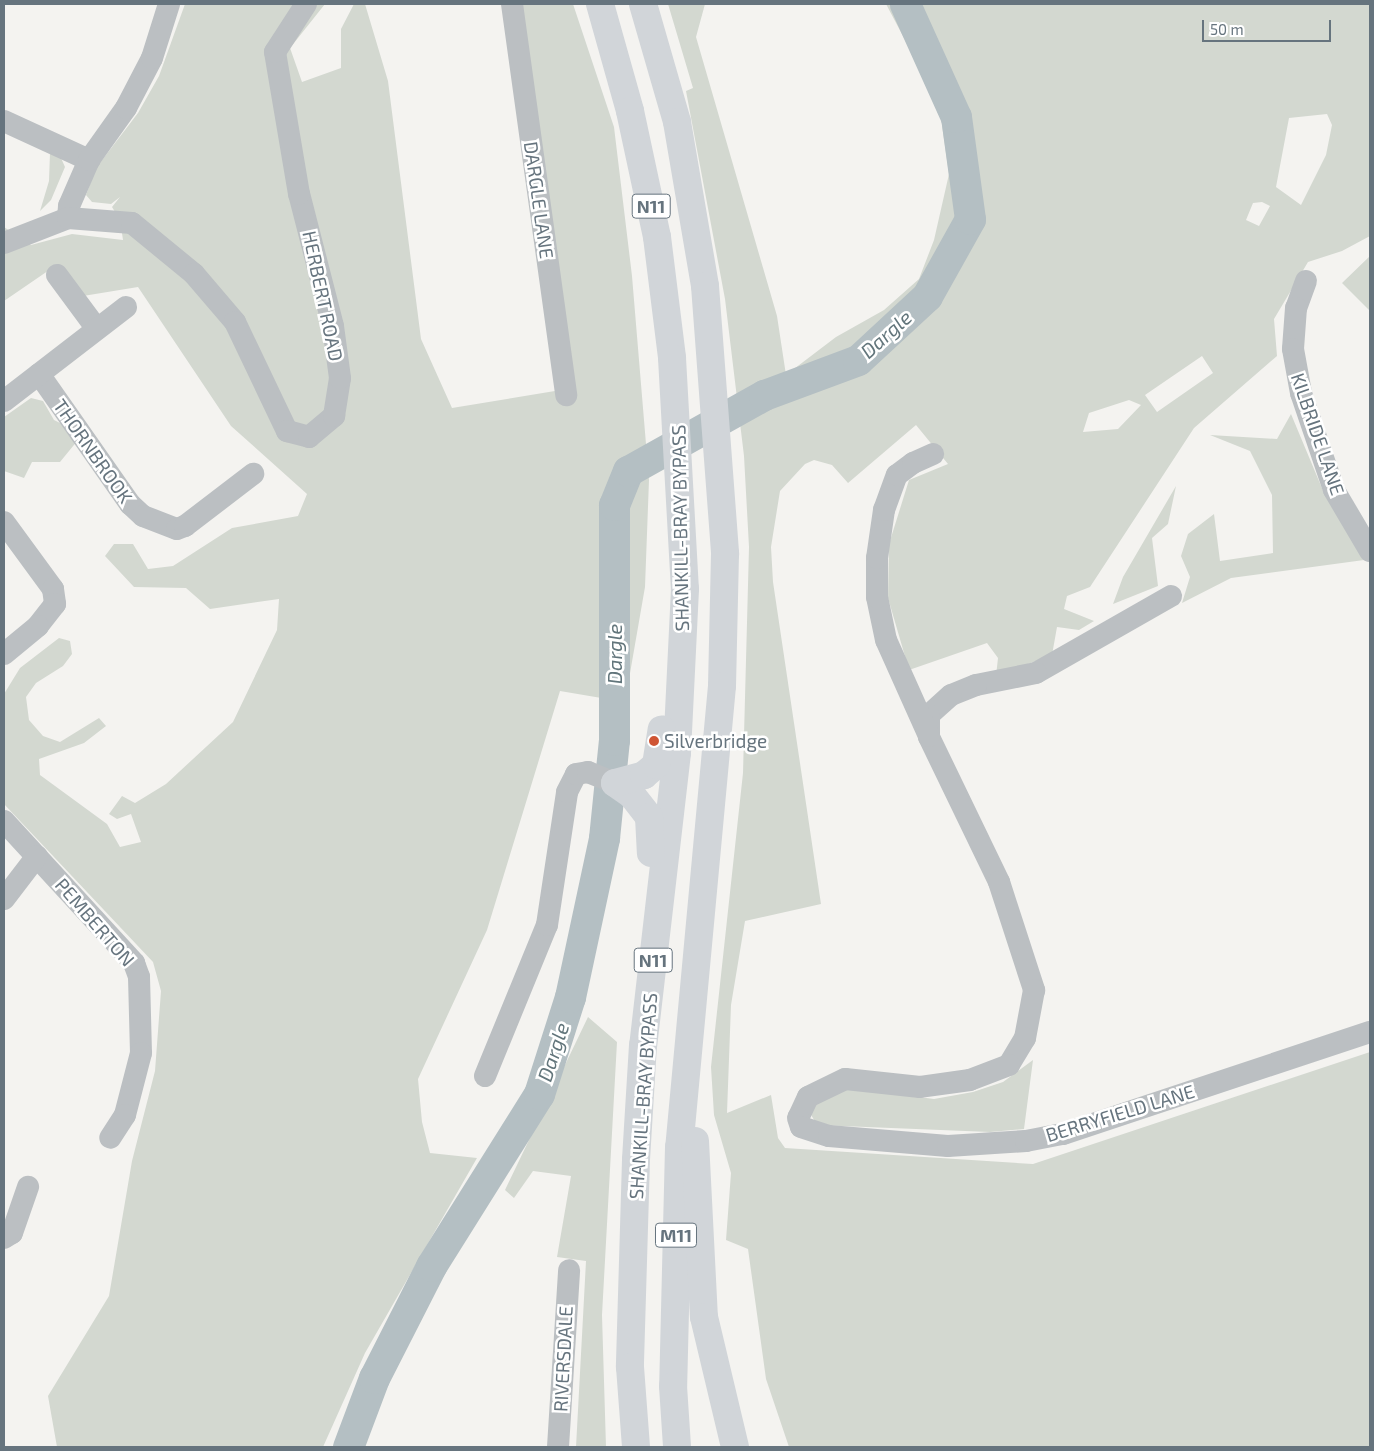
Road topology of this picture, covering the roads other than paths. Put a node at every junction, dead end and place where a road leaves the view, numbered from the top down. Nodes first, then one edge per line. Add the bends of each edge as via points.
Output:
1 (306, 4) edge
2 (512, 4) edge
3 (600, 4) edge
4 (643, 4) edge
5 (161, 7) edge
6 (4, 121) edge
7 (90, 160) junction
8 (68, 218) junction
9 (4, 243) edge
10 (57, 275) dead end
11 (1306, 281) dead end
12 (126, 307) dead end
13 (97, 329) junction
14 (39, 374) junction
15 (566, 395) dead end
16 (4, 401) edge
17 (933, 454) dead end
18 (253, 474) dead end
19 (682, 516) junction
20 (4, 522) edge
21 (1370, 551) edge
22 (1171, 596) dead end
23 (4, 654) edge
24 (929, 737) junction
25 (606, 779) junction
26 (4, 821) edge
27 (37, 856) junction
28 (4, 899) edge
29 (689, 1022) junction
30 (1370, 1032) edge
31 (485, 1076) dead end
32 (110, 1138) dead end
33 (636, 1160) junction
34 (28, 1186) dead end
35 (4, 1238) edge
36 (569, 1270) dead end
37 (558, 1447) edge
38 (636, 1447) edge
39 (677, 1447) edge
40 (735, 1447) edge

1 - 8 street, HERBERT ROAD via 275,52 299,194 333,326 340,378 334,416 309,437 287,432 235,322 194,274 132,223
2 - 15 street, DARGLE LANE
3 - 19 highway, SHANKILL-BRAY BYPASS / N11 via 630,111 657,237 676,413
4 - 29 highway, SHANKILL-BRAY BYPASS / N11 via 677,122 705,286 726,554 722,686
5 - 7 street via 152,58 126,108
6 - 7 street
7 - 8 street via 69,206
8 - 9 street, HERBERT ROAD
10 - 13 street
11 - 21 street, KILBRIDE LANE via 1296,308 1293,349 1301,393 1334,490
12 - 13 street
13 - 14 street
14 - 16 street
14 - 18 street, THORNBROOK via 135,511 143,516 177,529 186,526
17 - 24 street, BERRYFIELD LANE via 913,462 897,475 884,510 877,558 878,597 886,640
19 - 25 highway, N11 via 670,546 660,758 644,775
19 - 33 highway, SHANKILL-BRAY BYPASS / N11 via 685,589 677,753 643,1045
20 - 23 street via 54,590 55,604 38,626
22 - 24 street via 1036,673 976,685 951,695 929,716
24 - 30 street, BERRYFIELD LANE via 999,882 1024,950 1034,990 1028,1030 1009,1065 970,1080 920,1087 844,1079 824,1086 808,1097 802,1107 801,1128 829,1136 948,1146 1026,1141 1063,1134
25 - 31 street via 576,774 567,792 547,925
25 - 33 highway, N11 via 640,804 652,827 625,1111 626,1130
26 - 27 street, PEMBERTON
27 - 28 street
27 - 32 street, PEMBERTON via 134,963 139,978 141,1052 125,1115
29 - 39 highway, SHANKILL-BRAY BYPASS / M11 via 675,1254 673,1386
29 - 40 highway, N11 via 704,1317
33 - 38 highway, SHANKILL-BRAY BYPASS / N11 via 630,1367
34 - 35 street via 12,1232
36 - 37 street, RIVERSDALE

